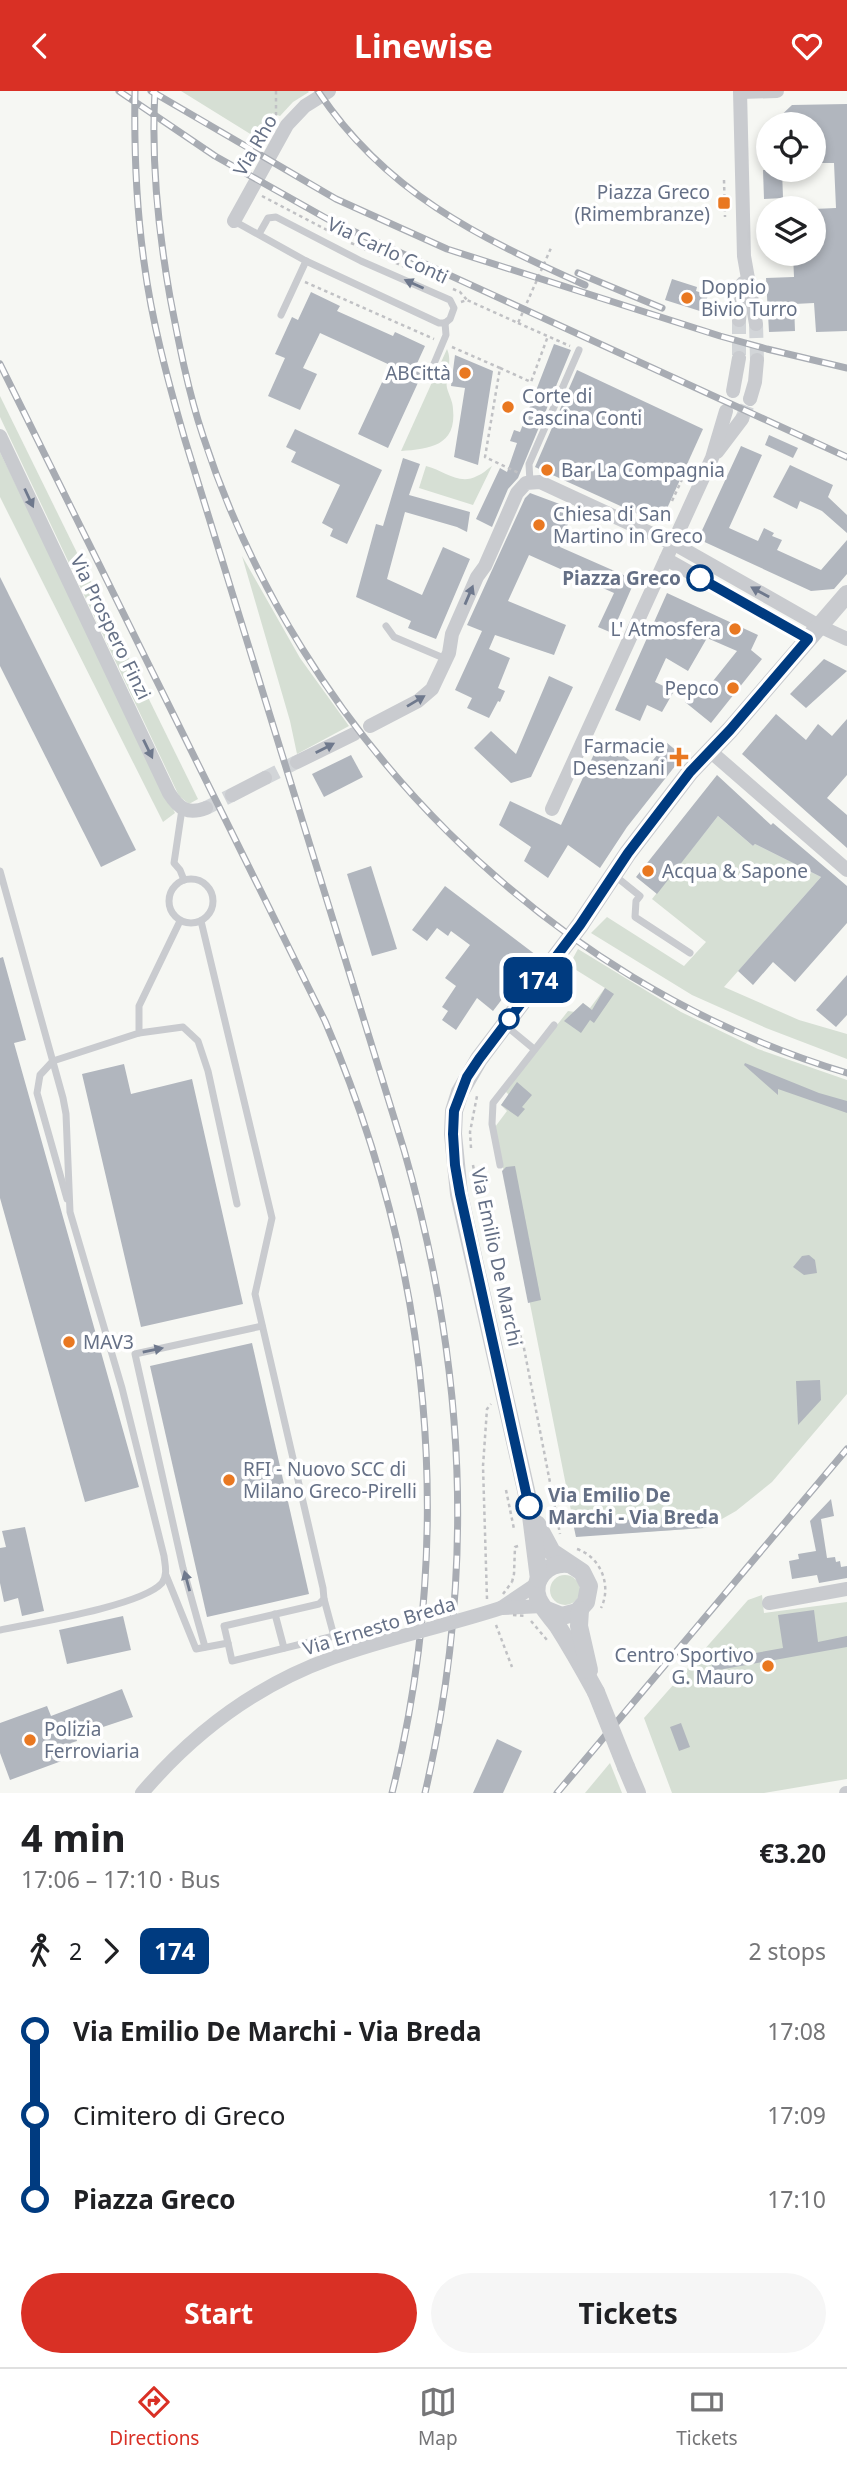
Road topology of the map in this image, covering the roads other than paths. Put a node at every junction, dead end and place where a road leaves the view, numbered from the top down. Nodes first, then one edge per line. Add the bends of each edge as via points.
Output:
1 (329, 91) edge
2 (776, 91) edge
3 (740, 92) edge
4 (239, 224) joint
5 (258, 234) junction
6 (306, 261) junction
7 (745, 268) junction
8 (281, 315) dead end
9 (739, 320) tunnel mouth
10 (444, 323) junction
11 (757, 324) tunnel mouth
12 (579, 350) road end
13 (740, 358) tunnel mouth
14 (757, 360) tunnel mouth
15 (428, 378) dead end
16 (733, 391) tunnel mouth
17 (750, 398) tunnel mouth
18 (726, 411) tunnel mouth
19 (742, 419) tunnel mouth
20 (0, 436) edge
21 (712, 458) junction
22 (525, 477) junction
23 (673, 544) junction
24 (666, 559) junction
25 (847, 594) edge
26 (386, 627) dead end
27 (814, 632) junction
28 (847, 639) edge
29 (446, 659) junction
30 (370, 726) dead end
31 (354, 734) dead end
32 (710, 751) junction
33 (297, 762) tunnel mouth
34 (265, 778) tunnel mouth
35 (232, 795) tunnel mouth
36 (206, 808) tunnel mouth
37 (182, 809) junction
38 (552, 809) dead end
39 (0, 870) edge
40 (847, 870) edge
41 (613, 875) junction
42 (184, 880) junction
43 (180, 921) junction
44 (201, 921) junction
45 (690, 953) dead end
46 (504, 1025) junction
47 (554, 1025) dead end
48 (139, 1033) junction
49 (534, 1049) junction
50 (53, 1061) junction
51 (500, 1165) dead end
52 (237, 1204) dead end
53 (70, 1212) junction
54 (262, 1326) junction
55 (530, 1508) junction
56 (568, 1564) junction
57 (166, 1575) junction
58 (538, 1581) junction
59 (847, 1589) edge
60 (324, 1599) junction
61 (769, 1602) dead end
62 (522, 1607) junction
63 (545, 1608) junction
64 (589, 1612) junction
65 (275, 1614) junction
66 (0, 1630) edge
67 (228, 1643) junction
68 (205, 1647) junction
69 (284, 1648) junction
70 (594, 1688) junction
71 (142, 1793) edge
72 (637, 1793) edge

1 - 4 street, Via Rho via 286,125
2 - 3 street
3 - 7 street
4 - 5 lane
5 - 6 lane
10 -> 5 lane, Via Carlo Conti via 454,305 450,300 276,217 268,218
6 - 8 lane
6 - 10 lane
7 - 9 street
7 - 11 street
10 - 15 lane via 446,335
12 - 22 lane
13 - 16 street
14 - 17 street
18 - 21 street
19 - 21 street
20 -> 37 street, Via Prospero Finzi via 166,786
21 - 23 street
22 - 23 street
29 -> 22 street via 477,576
23 - 24 street
27 -> 23 street
24 - 27 street
24 - 38 street
25 - 27 street, Via Emilio De Marchi
26 - 29 lane via 394,638
27 - 28 street
27 - 32 street, Via Emilio De Marchi
30 -> 29 street via 424,697
33 -> 31 street
32 - 40 street
32 - 41 street, Via Emilio De Marchi
34 - 35 street
36 - 37 street
37 - 42 lane via 174,863
39 - 50 lane
41 - 45 lane via 640,896 635,916
41 - 46 street, Via Emilio De Marchi
42 - 43 lane via 169,896 170,910
42 - 44 lane via 205,884 212,896 211,911
43 - 44 lane
43 - 48 lane via 139,1006
44 - 54 lane via 272,1218 255,1294
46 - 49 lane
46 - 55 street, Via Emilio De Marchi via 467,1077 454,1111 453,1134 460,1194
47 - 49 lane, Via Emilio De Marchi
48 - 50 lane
48 - 52 lane via 183,1027 198,1041
49 - 51 lane, Via Emilio De Marchi via 492,1105
50 - 53 lane via 66,1114
50 - 53 lane via 40,1075 37,1093
53 - 57 lane via 122,1388
54 - 60 lane
68 -> 54 lane via 135,1354
55 - 56 street, Via Emilio De Marchi via 548,1546
55 - 58 street, Via Emilio De Marchi
56 - 58 street via 552,1566
56 - 64 street, Via Emilio De Marchi via 582,1571 589,1586
57 - 66 lane via 161,1584 128,1602
57 - 68 lane via 195,1649
58 - 62 street
58 - 63 street, Via Emilio De Marchi via 537,1594
59 - 61 street
60 - 65 lane
60 - 69 lane via 334,1636
62 - 63 street, Via Ernesto Breda
62 - 71 street, Via Ernesto Breda, bridge via 333,1657 281,1679 208,1727
63 - 64 street via 562,1616
63 - 70 street, Via Emilio De Marchi
64 - 70 street, Via Emilio De Marchi via 579,1626
65 - 67 lane via 225,1626
65 - 69 lane
67 - 68 lane
67 - 69 lane via 232,1661
70 - 72 street, Via Emilio De Marchi, bridge

